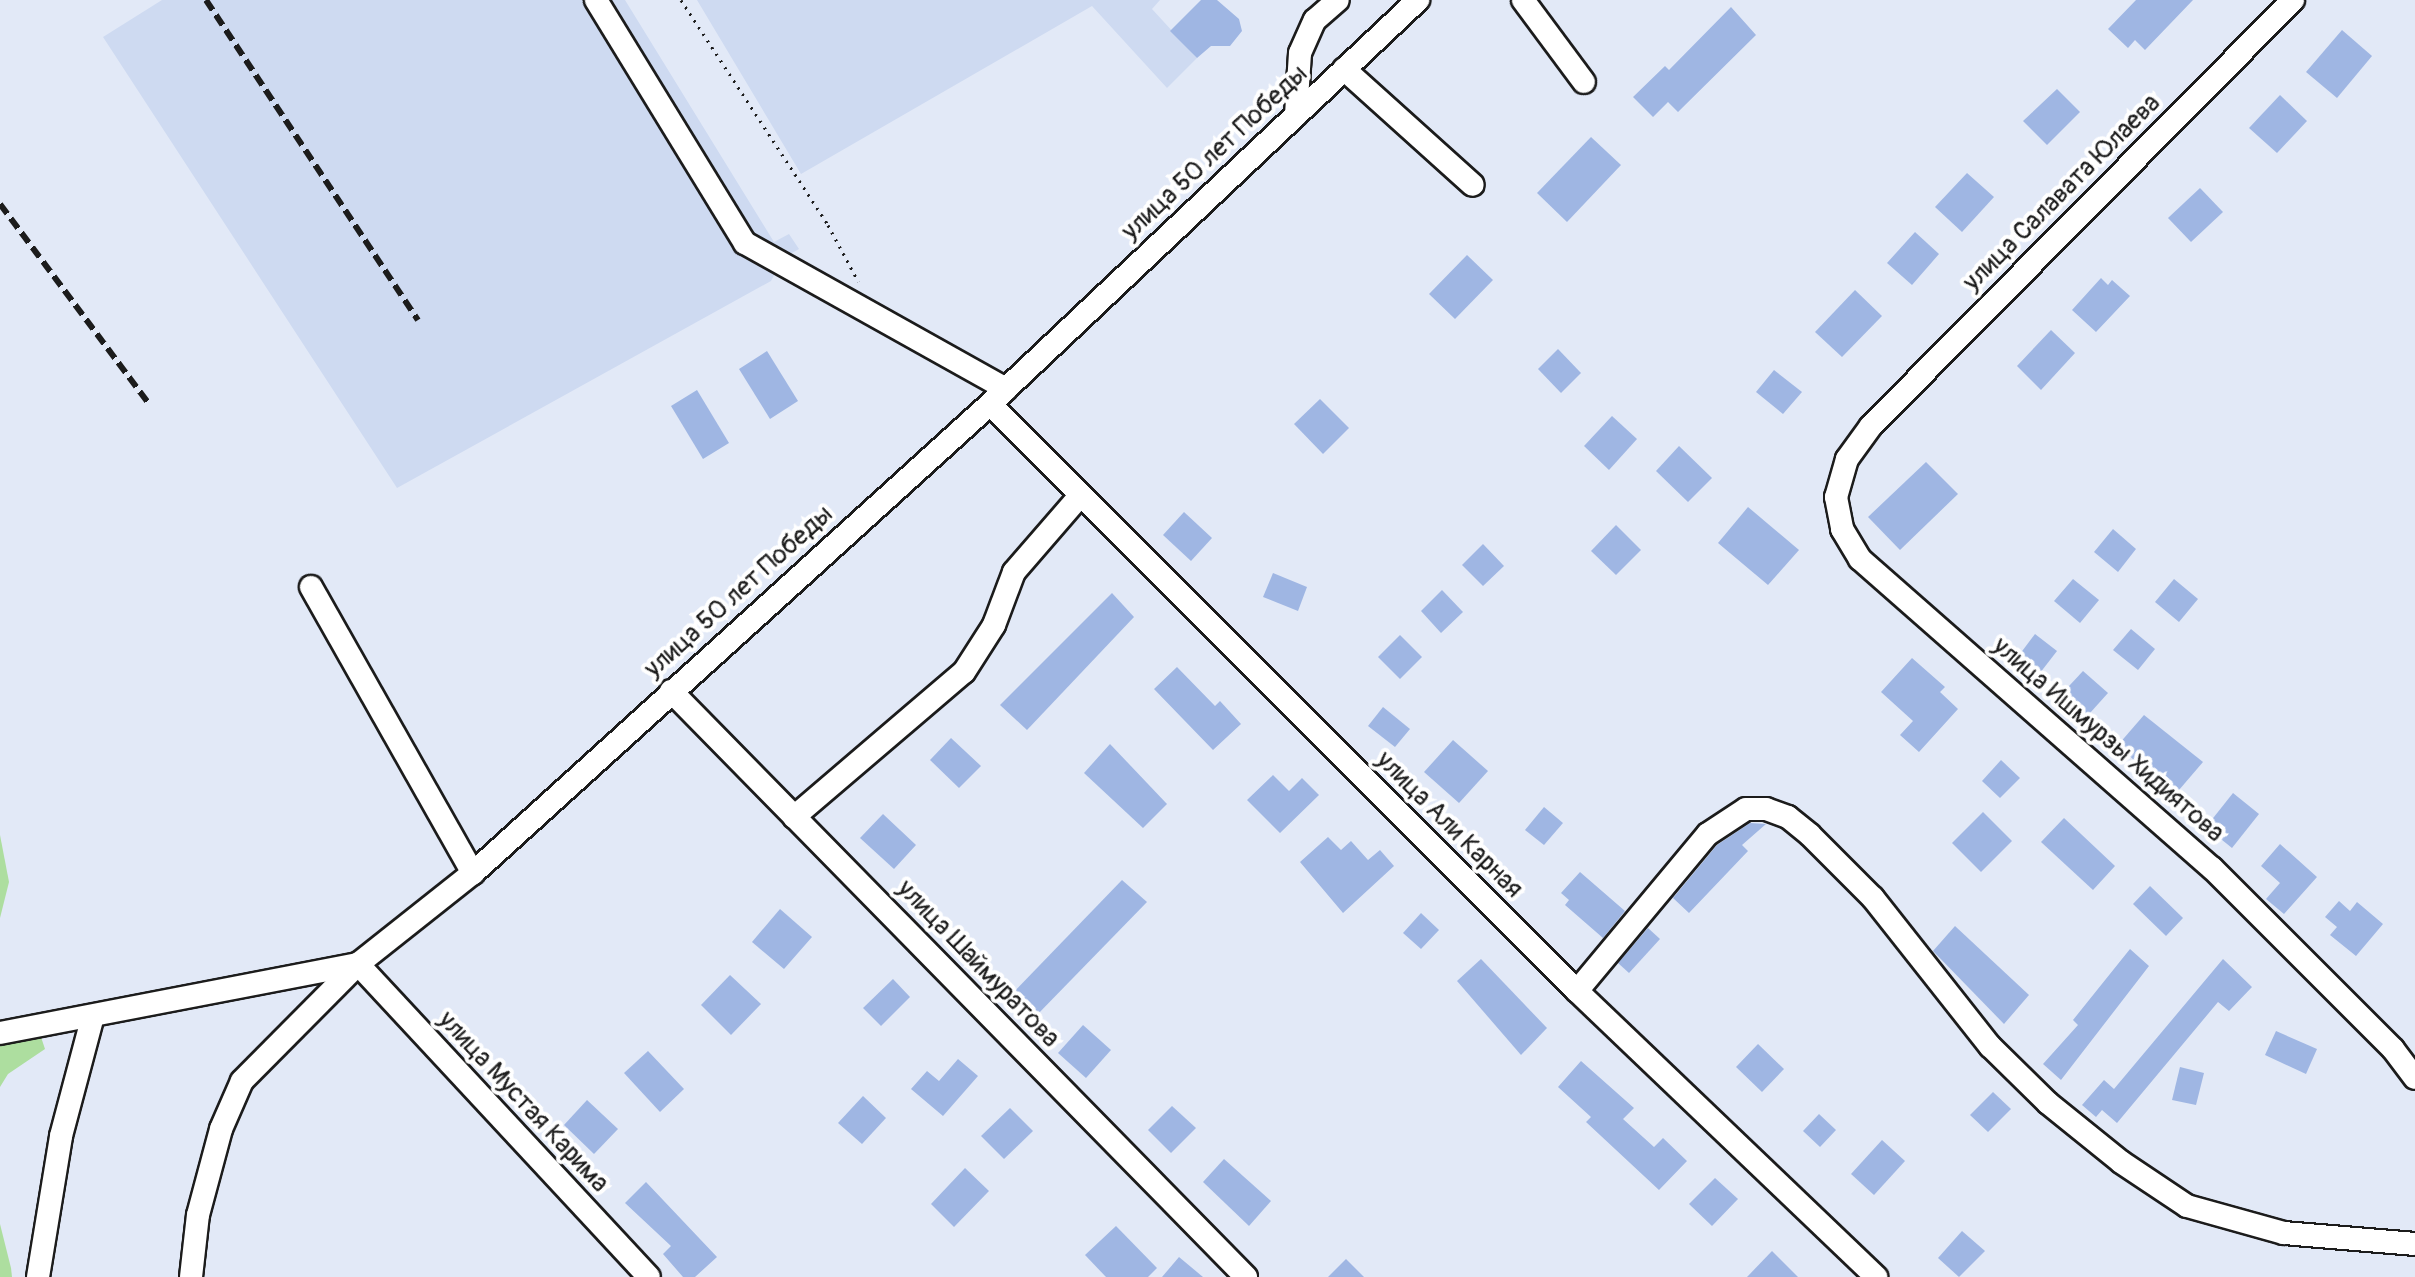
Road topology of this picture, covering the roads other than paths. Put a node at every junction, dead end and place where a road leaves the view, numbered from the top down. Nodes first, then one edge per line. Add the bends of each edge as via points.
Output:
1 (596, 0) edge
2 (1338, 0) edge
3 (1418, 0) edge
4 (1523, 0) edge
5 (2293, 0) edge
6 (1344, 69) junction
7 (1584, 82) dead end
8 (1296, 115) junction
9 (1473, 185) dead end
10 (998, 396) junction
11 (1871, 426) joint
12 (1079, 497) junction
13 (311, 587) dead end
14 (671, 691) junction
15 (794, 817) junction
16 (473, 873) junction
17 (358, 964) junction
18 (1577, 991) junction
19 (93, 1016) junction
20 (0, 1033) edge
21 (2415, 1078) edge
22 (2415, 1244) edge
23 (38, 1277) edge
24 (191, 1277) edge
25 (649, 1277) edge
26 (1246, 1277) edge
27 (1876, 1277) edge

1 - 10 street, улица Али Карная via 745,243 875,312
2 - 8 street via 1315,20 1300,53
3 - 6 street, улица 50 лет Победы
4 - 7 street
5 - 11 street, улица Салавата Юлаева
6 - 8 street, улица 50 лет Победы
6 - 9 street
8 - 10 street, улица 50 лет Победы
10 - 12 street, улица Али Карная
10 - 14 street, улица 50 лет Победы
11 - 21 street, улица Ишмурзы Хидиятова via 1847,459 1836,497 1842,529 1860,559 2212,868 2393,1049
12 - 15 street via 1014,572 994,625 964,672
12 - 18 street, улица Али Карная
13 - 16 street
14 - 15 street, улица Шаймуратова
14 - 16 street, улица 50 лет Победы
15 - 26 street, улица Шаймуратова
16 - 17 street, улица 50 лет Победы
17 - 19 street
17 - 24 street, улица 50 лет Победы via 242,1081 221,1129 202,1201
17 - 25 street, улица Мустая Карима
18 - 22 street via 1708,834 1746,809 1766,809 1788,817 1810,835 1873,898 1990,1046 2048,1103 2121,1162 2187,1206 2284,1233
18 - 27 street, улица Али Карная
19 - 20 street
19 - 23 street via 61,1136

